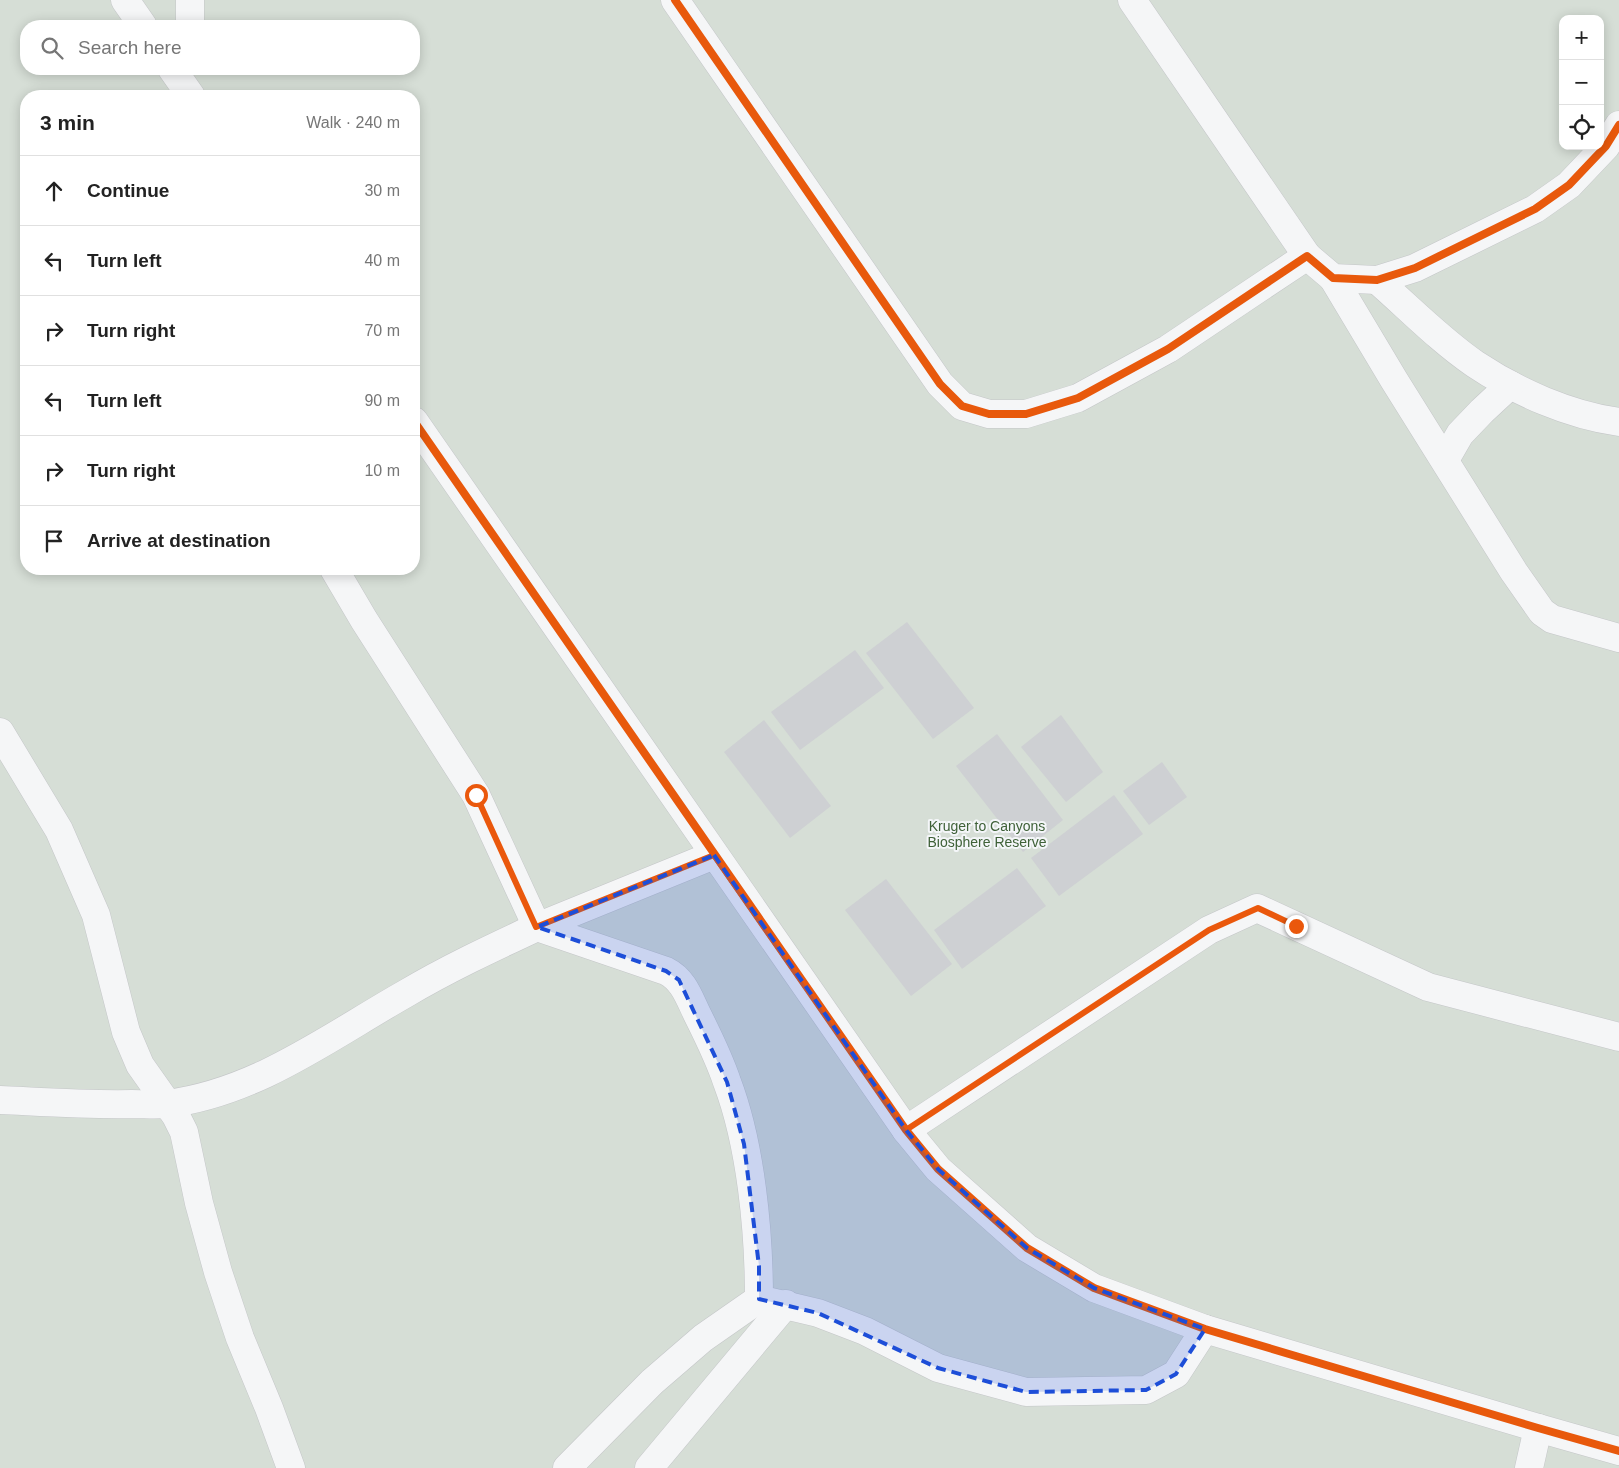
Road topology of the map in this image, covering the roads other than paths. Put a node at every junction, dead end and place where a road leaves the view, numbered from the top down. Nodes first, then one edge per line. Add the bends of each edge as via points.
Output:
1 (125, 0) edge
2 (190, 0) edge
3 (675, 0) edge
4 (1132, 0) edge
5 (139, 20) edge
6 (190, 20) edge
7 (1619, 125) edge
8 (1308, 256) junction
9 (1333, 278) junction
10 (1377, 280) junction
11 (1510, 385) junction
12 (1619, 422) edge
13 (420, 430) edge
14 (1445, 460) junction
15 (338, 575) edge
16 (1619, 638) edge
17 (0, 732) edge
18 (714, 855) junction
19 (536, 927) junction
20 (1619, 1037) edge
21 (0, 1100) edge
22 (166, 1104) junction
23 (906, 1130) junction
24 (759, 1299) junction
25 (786, 1304) junction
26 (1205, 1329) junction
27 (1538, 1428) junction
28 (1619, 1451) edge
29 (291, 1468) edge
30 (567, 1468) edge
31 (649, 1468) edge
32 (1529, 1468) edge

1 - 5 street
2 - 6 street
3 - 8 street via 940,384 962,406 990,414 1026,414 1078,398 1168,349
4 - 8 street
7 - 10 street via 1606,146 1569,185 1535,209 1415,268
8 - 9 street
9 - 10 street
9 - 14 street
10 - 11 street via 1475,364
11 - 12 street via 1562,408
11 - 14 street via 1460,434
13 - 18 street
14 - 16 street via 1542,612 1552,619
15 - 19 street via 476,795
17 - 22 street via 62,838 96,915 126,1032 140,1066
18 - 19 street
18 - 23 street
19 - 22 street via 407,993 261,1077 228,1090
19 - 24 street via 666,971 679,980 727,1082 738,1121 750,1182 759,1266
20 - 23 street via 1428,987 1258,908 1209,930
21 - 22 street via 102,1105
22 - 29 street via 184,1132 218,1272
23 - 26 street via 938,1169 1027,1248 1094,1288
24 - 25 street
24 - 30 street via 703,1338 652,1382
25 - 26 street via 865,1332 938,1368 1026,1392 1146,1390 1176,1374
25 - 31 street
26 - 27 street
27 - 28 street
27 - 32 street

